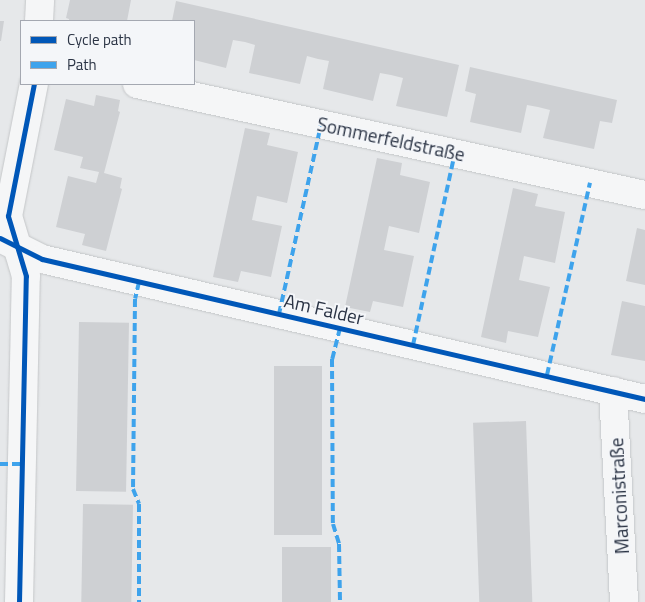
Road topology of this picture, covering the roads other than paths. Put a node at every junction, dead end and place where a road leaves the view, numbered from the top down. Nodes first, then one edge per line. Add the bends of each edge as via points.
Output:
1 (40, 0) edge
2 (39, 20) edge
3 (34, 85) edge
4 (142, 85) edge
5 (645, 195) edge
6 (8, 242) edge
7 (613, 391) junction
8 (645, 399) edge
9 (19, 602) edge
10 (624, 602) edge

1 - 2 street
3 - 6 street via 8,216
4 - 5 street, Sommerfeldstraße
6 - 7 street, Am Falder via 42,259
6 - 9 street via 26,276
7 - 8 street, Am Falder
7 - 10 street, Marconistraße

